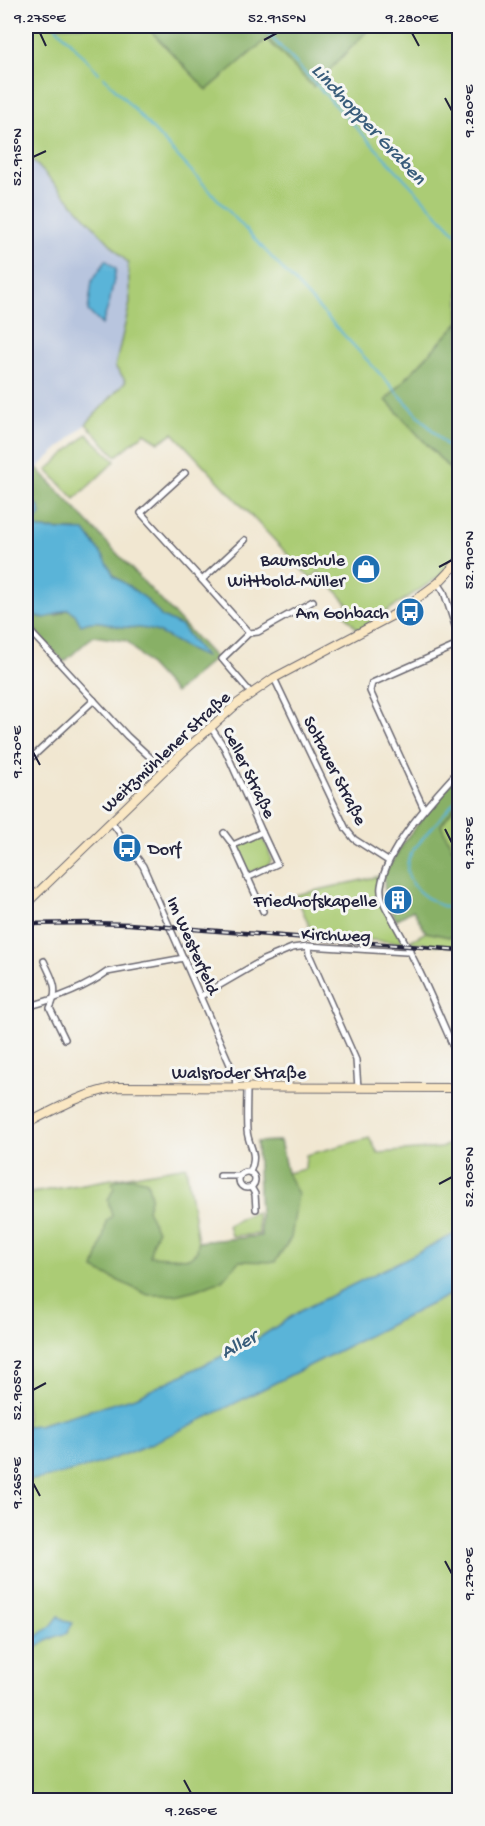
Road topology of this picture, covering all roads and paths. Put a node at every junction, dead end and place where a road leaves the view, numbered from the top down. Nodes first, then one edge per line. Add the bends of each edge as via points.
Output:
1 (185, 473) dead end
2 (245, 540) dead end
3 (459, 560) edge
4 (202, 580) junction
5 (438, 583) junction
6 (313, 601) dead end
7 (26, 627) edge
8 (249, 633) junction
9 (459, 642) edge
10 (274, 678) junction
11 (251, 693) junction
12 (94, 700) junction
13 (210, 726) junction
14 (26, 763) edge
15 (459, 769) edge
16 (164, 770) junction
17 (424, 809) junction
18 (111, 821) junction
19 (262, 832) junction
20 (224, 833) dead end
21 (233, 845) junction
22 (388, 861) junction
23 (247, 878) junction
24 (26, 904) edge
25 (263, 911) dead end
26 (308, 946) junction
27 (410, 950) junction
28 (184, 958) junction
29 (44, 961) dead end
30 (201, 996) junction
31 (56, 997) junction
32 (26, 1007) edge
33 (65, 1039) dead end
34 (459, 1062) edge
35 (236, 1087) junction
36 (247, 1088) junction
37 (358, 1088) junction
38 (459, 1088) edge
39 (26, 1124) edge
40 (250, 1172) junction
41 (220, 1176) dead end
42 (240, 1176) junction
43 (251, 1187) junction
44 (256, 1209) dead end

1 - 4 street via 141,513
2 - 4 street
3 - 5 street, Weitzmühlener Straße
4 - 8 street
5 - 9 street
5 - 10 street, Weitzmühlener Straße via 397,613
6 - 8 street via 258,632
7 - 12 street
8 - 11 street via 222,659
9 - 17 street via 372,683 370,691
10 - 11 street, Weitzmühlener Straße
10 - 22 street, Soltauer Straße via 346,829 354,839
11 - 13 street, Weitzmühlener Straße
12 - 14 street
12 - 16 street
13 - 16 street, Weitzmühlener Straße
13 - 19 street, Celler Straße via 224,747
15 - 17 street
16 - 18 street, Weitzmühlener Straße
17 - 22 street
18 - 24 street, Weitzmühlener Straße
18 - 28 street, Im Westerfeld via 143,866
19 - 21 street, Celler Straße
19 - 23 street, Celler Straße via 276,864
20 - 21 street
21 - 23 street
22 - 27 street via 381,899
23 - 25 street
26 - 27 street, Kirchweg
26 - 30 street, Kirchweg via 279,952
26 - 37 street via 356,1060
27 - 34 street
28 - 30 street, Im Westerfeld
28 - 31 street via 107,972
29 - 31 street
30 - 35 street, Im Westerfeld via 235,1076
31 - 32 street
31 - 33 street via 50,1008
35 - 36 street, Walsroder Straße
35 - 39 street, Walsroder Straße via 117,1087 77,1098
36 - 37 street, Walsroder Straße
36 - 40 street via 247,1134 253,1148
37 - 38 street, Walsroder Straße
40 - 42 street
40 - 43 street via 255,1178
41 - 42 street
42 - 43 street via 241,1185
43 - 44 street

